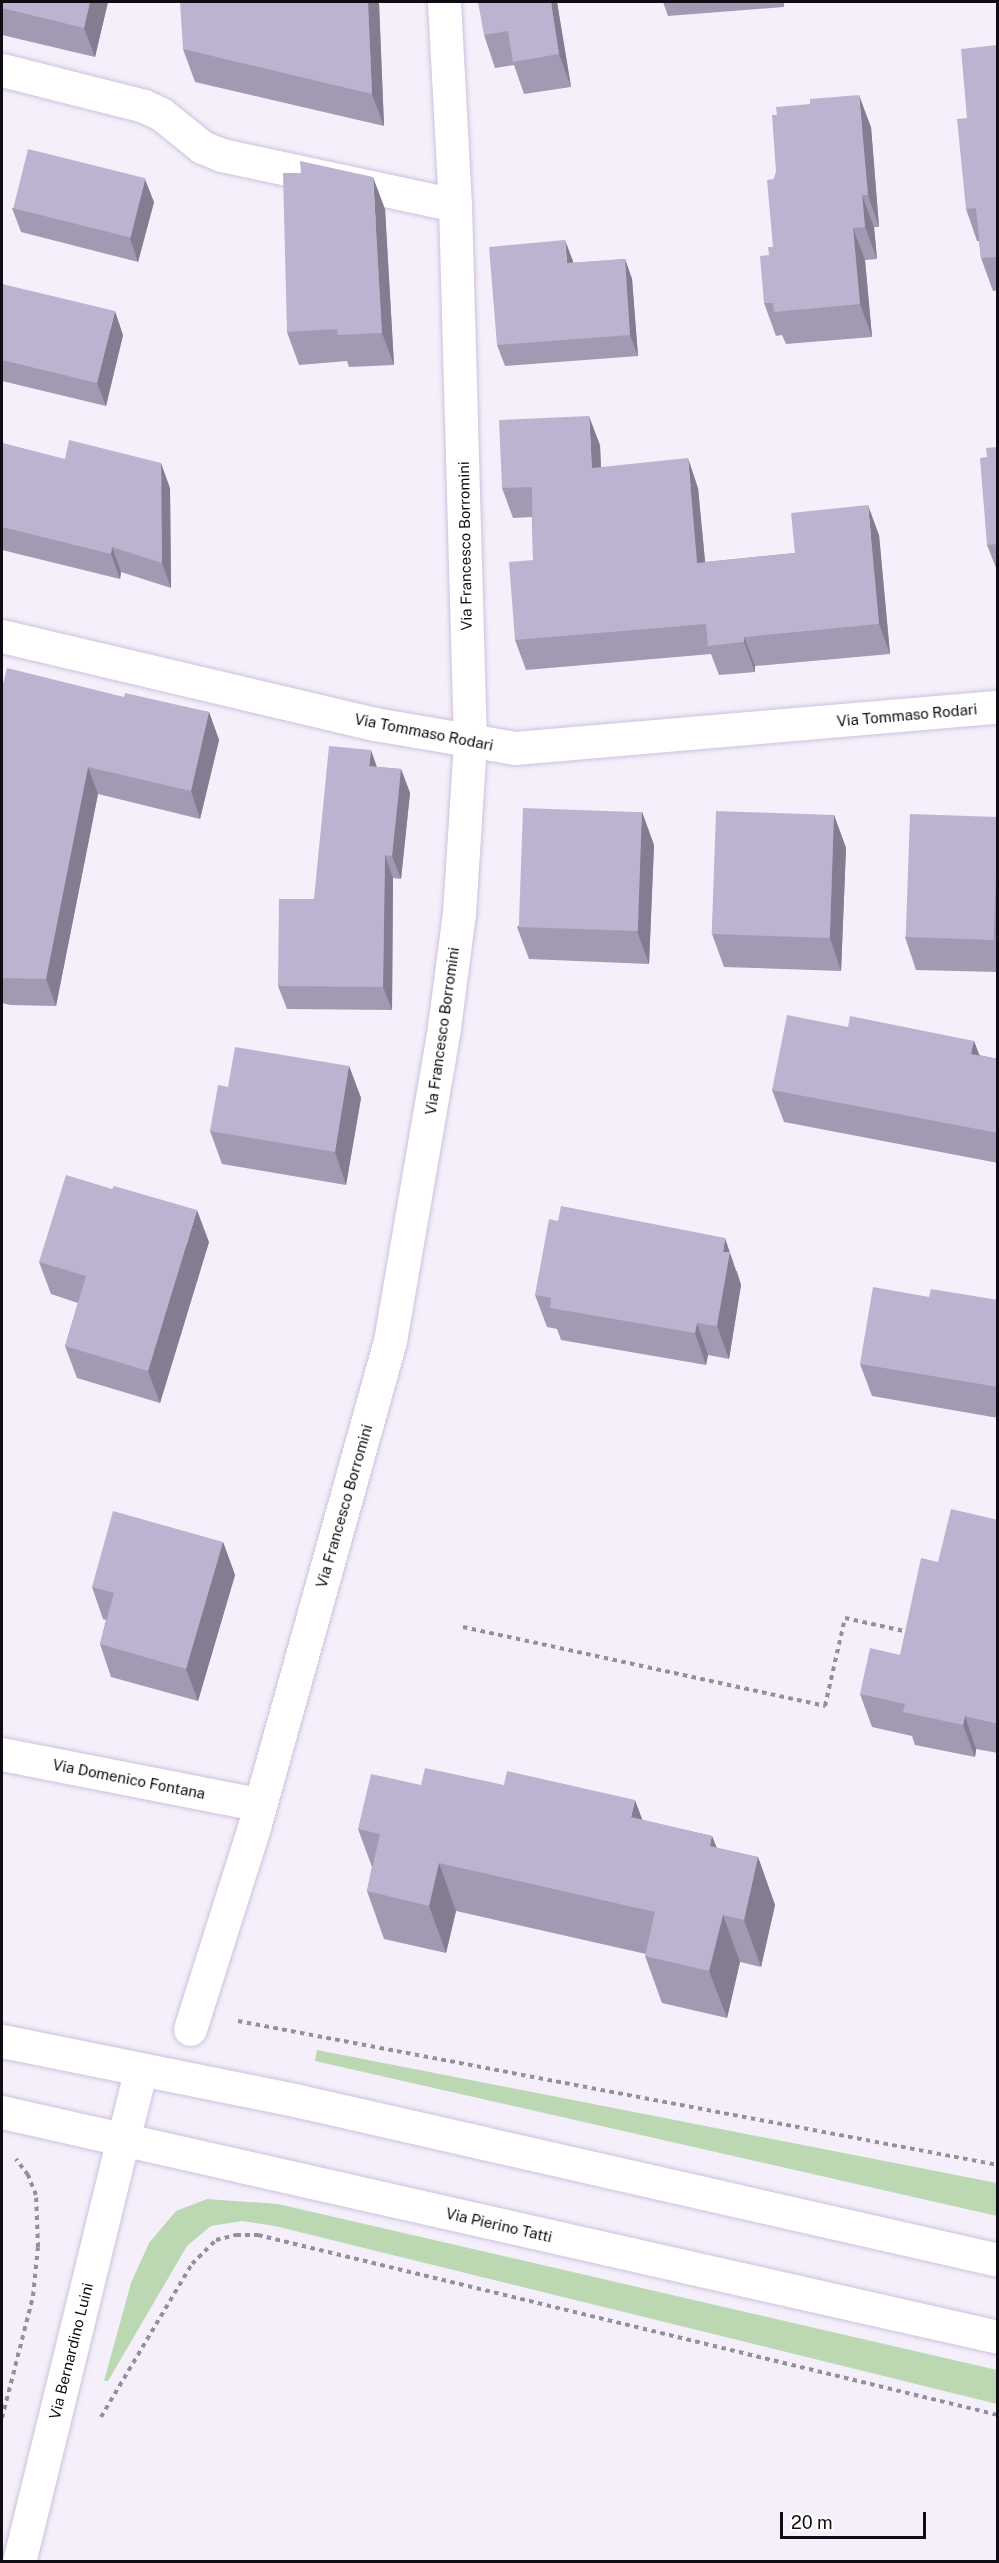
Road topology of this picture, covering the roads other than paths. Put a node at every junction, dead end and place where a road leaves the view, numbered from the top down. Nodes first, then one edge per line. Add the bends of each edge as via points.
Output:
1 (444, 2) edge
2 (2, 70) edge
3 (455, 205) junction
4 (2, 636) edge
5 (998, 707) edge
6 (470, 743) junction
7 (2, 1754) edge
8 (257, 1804) junction
9 (190, 2029) road end
10 (2, 2041) edge
11 (141, 2069) junction
12 (2, 2112) edge
13 (123, 2140) junction
14 (998, 2260) edge
15 (998, 2337) edge
16 (19, 2562) edge

1 - 3 street, Via Francesco Borromini
2 - 3 street via 144,106 161,114 202,147 222,155
3 - 6 street, Via Francesco Borromini
4 - 6 street, Via Tommaso Rodari
5 - 6 street, Via Tommaso Rodari via 515,748
6 - 8 street, Via Francesco Borromini via 459,913 444,1027 390,1341
7 - 8 street, Via Domenico Fontana
8 - 9 street, Via Francesco Borromini via 254,1827
10 - 11 street
11 - 13 street, Via Bernardino Luini
11 - 14 street
12 - 13 street, Via Pierino Tatti
13 - 15 street, Via Pierino Tatti
13 - 16 street, Via Bernardino Luini

